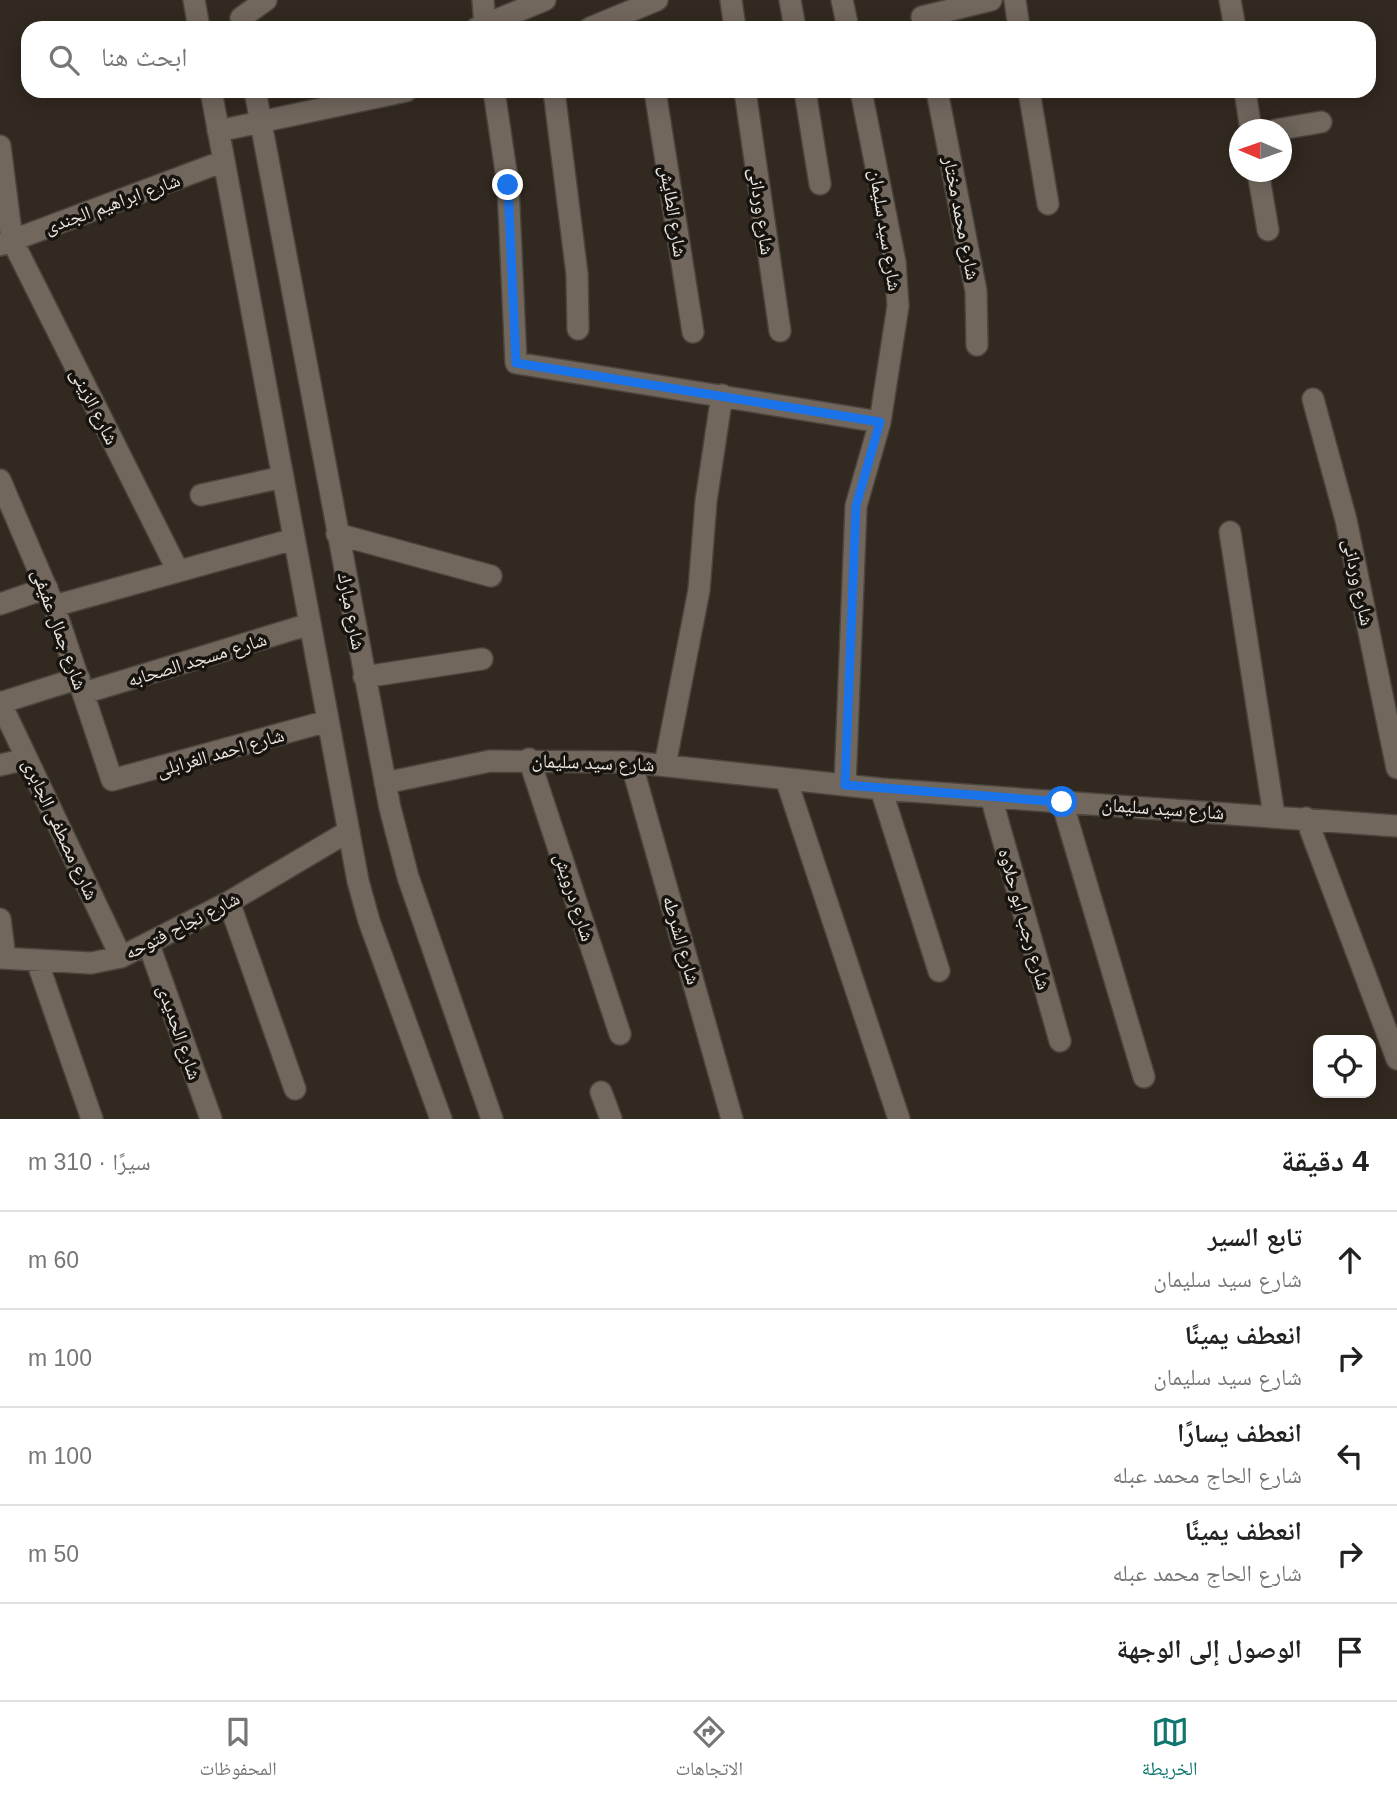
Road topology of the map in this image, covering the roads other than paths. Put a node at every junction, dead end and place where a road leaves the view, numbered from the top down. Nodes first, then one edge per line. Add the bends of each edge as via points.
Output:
1 (194, 0) edge
2 (265, 0) edge
3 (483, 0) edge
4 (545, 0) edge
5 (731, 0) edge
6 (790, 0) edge
7 (842, 0) edge
8 (990, 0) edge
9 (1015, 0) edge
10 (1230, 0) edge
11 (649, 3) edge
12 (241, 15) edge
13 (921, 15) edge
14 (198, 21) edge
15 (481, 21) edge
16 (495, 21) edge
17 (607, 21) edge
18 (646, 21) edge
19 (734, 21) edge
20 (794, 21) edge
21 (846, 21) edge
22 (1018, 21) edge
23 (1234, 21) edge
24 (212, 98) edge
25 (256, 98) edge
26 (340, 98) edge
27 (495, 98) edge
28 (555, 98) edge
29 (656, 98) edge
30 (746, 98) edge
31 (806, 98) edge
32 (862, 98) edge
33 (937, 98) edge
34 (1030, 98) edge
35 (1246, 98) edge
36 (311, 101) edge
37 (1249, 119) edge
38 (260, 121) junction
39 (1321, 122) dead end
40 (1292, 127) edge
41 (218, 131) junction
42 (0, 146) edge
43 (224, 161) junction
44 (1260, 182) edge
45 (820, 184) dead end
46 (1048, 204) dead end
47 (1268, 230) dead end
48 (6, 243) edge
49 (578, 329) dead end
50 (780, 331) dead end
51 (694, 332) dead end
52 (977, 345) dead end
53 (722, 395) junction
54 (1313, 399) dead end
55 (880, 422) junction
56 (283, 477) junction
57 (0, 480) edge
58 (201, 495) dead end
59 (1230, 532) dead end
60 (337, 534) junction
61 (294, 539) junction
62 (178, 571) junction
63 (491, 576) dead end
64 (50, 597) junction
65 (0, 604) edge
66 (310, 624) junction
67 (482, 659) dead end
68 (364, 677) junction
69 (82, 686) junction
70 (0, 702) edge
71 (328, 721) junction
72 (27, 759) junction
73 (529, 759) junction
74 (631, 762) junction
75 (0, 765) edge
76 (665, 765) junction
77 (1397, 768) edge
78 (786, 779) junction
79 (112, 780) joint
80 (385, 783) junction
81 (845, 785) junction
82 (881, 789) junction
83 (991, 797) junction
84 (1062, 802) junction
85 (1275, 815) junction
86 (1306, 818) junction
87 (1397, 826) edge
88 (349, 831) junction
89 (229, 902) junction
90 (0, 919) edge
91 (149, 945) junction
92 (121, 957) junction
93 (3, 958) edge
94 (37, 961) junction
95 (939, 971) dead end
96 (620, 1034) dead end
97 (1060, 1041) dead end
98 (1397, 1059) edge
99 (1144, 1077) dead end
100 (295, 1089) dead end
101 (601, 1092) dead end
102 (92, 1119) edge
103 (211, 1119) edge
104 (441, 1119) edge
105 (492, 1119) edge
106 (611, 1119) edge
107 (732, 1119) edge
108 (899, 1119) edge

1 - 14 street
2 - 12 street
3 - 15 street
4 - 16 street
5 - 19 street
6 - 20 street
7 - 21 street
8 - 13 street
9 - 22 street
10 - 23 street
11 - 17 street
11 - 18 street
24 - 41 street
25 - 38 street, شارع مبارك
26 - 36 street
27 - 53 street via 510,205 516,363
28 - 49 street via 575,248
29 - 51 street, شارع الطايش
30 - 50 street, شارع وردانى
31 - 45 street
32 - 55 street, شارع سيد سليمان via 895,262 898,306
33 - 52 street, شارع محمد مختار via 976,291
34 - 46 street
35 - 37 street
36 - 38 street
38 - 41 street
38 - 60 street, شارع مبارك
39 - 40 street
41 - 43 street
42 - 48 street, شارع الزينى
43 - 48 street, شارع ابراهيم الجندى
43 - 56 street
44 - 47 street
48 - 62 street, شارع الزينى
53 - 55 street
53 - 76 street via 699,590
54 - 77 street, شارع وردانى via 1344,511
55 - 81 street, شارع سيد سليمان via 856,506
56 - 58 street
56 - 61 street
57 - 64 street, شارع جمال عفيفى
59 - 85 street
60 - 63 street
60 - 68 street, شارع مبارك
61 - 62 street
61 - 66 street
62 - 64 street
64 - 65 street
64 - 69 street, شارع جمال عفيفى
66 - 69 street, شارع مسجد الصحابه
66 - 71 street
67 - 68 street
68 - 80 street, شارع مبارك
69 - 70 street, شارع مسجد الصحابه
69 - 79 street, شارع جمال عفيفى
70 - 72 street, شارع مصطفى الجابرى
71 - 79 street, شارع احمد الغرابلى
71 - 88 street
72 - 75 street
72 - 92 street, شارع مصطفى الجابرى
73 - 74 street, شارع سيد سليمان
73 - 80 street, شارع سيد سليمان via 490,761
73 - 96 street, شارع درويش
74 - 76 street, شارع سيد سليمان
74 - 107 street, شارع الشرطه
76 - 78 street, شارع سيد سليمان
78 - 81 street, شارع سيد سليمان
78 - 108 street
80 - 105 street, شارع مبارك via 408,877
81 - 82 street, شارع سيد سليمان
82 - 83 street, شارع سيد سليمان
82 - 95 street
83 - 84 street, شارع سيد سليمان
83 - 97 street, شارع رجب ابو حلاوه
84 - 85 street, شارع سيد سليمان
84 - 99 street
85 - 86 street, شارع سيد سليمان
86 - 87 street, شارع سيد سليمان
86 - 98 street
88 - 89 street, شارع نجاح فتوحه
88 - 104 street via 369,921
89 - 91 street, شارع نجاح فتوحه
89 - 100 street
90 - 93 street
91 - 92 street, شارع نجاح فتوحه
91 - 103 street, شارع الحديدى
92 - 94 street, شارع نجاح فتوحه via 91,963
93 - 94 street, شارع نجاح فتوحه
94 - 102 street
101 - 106 street

